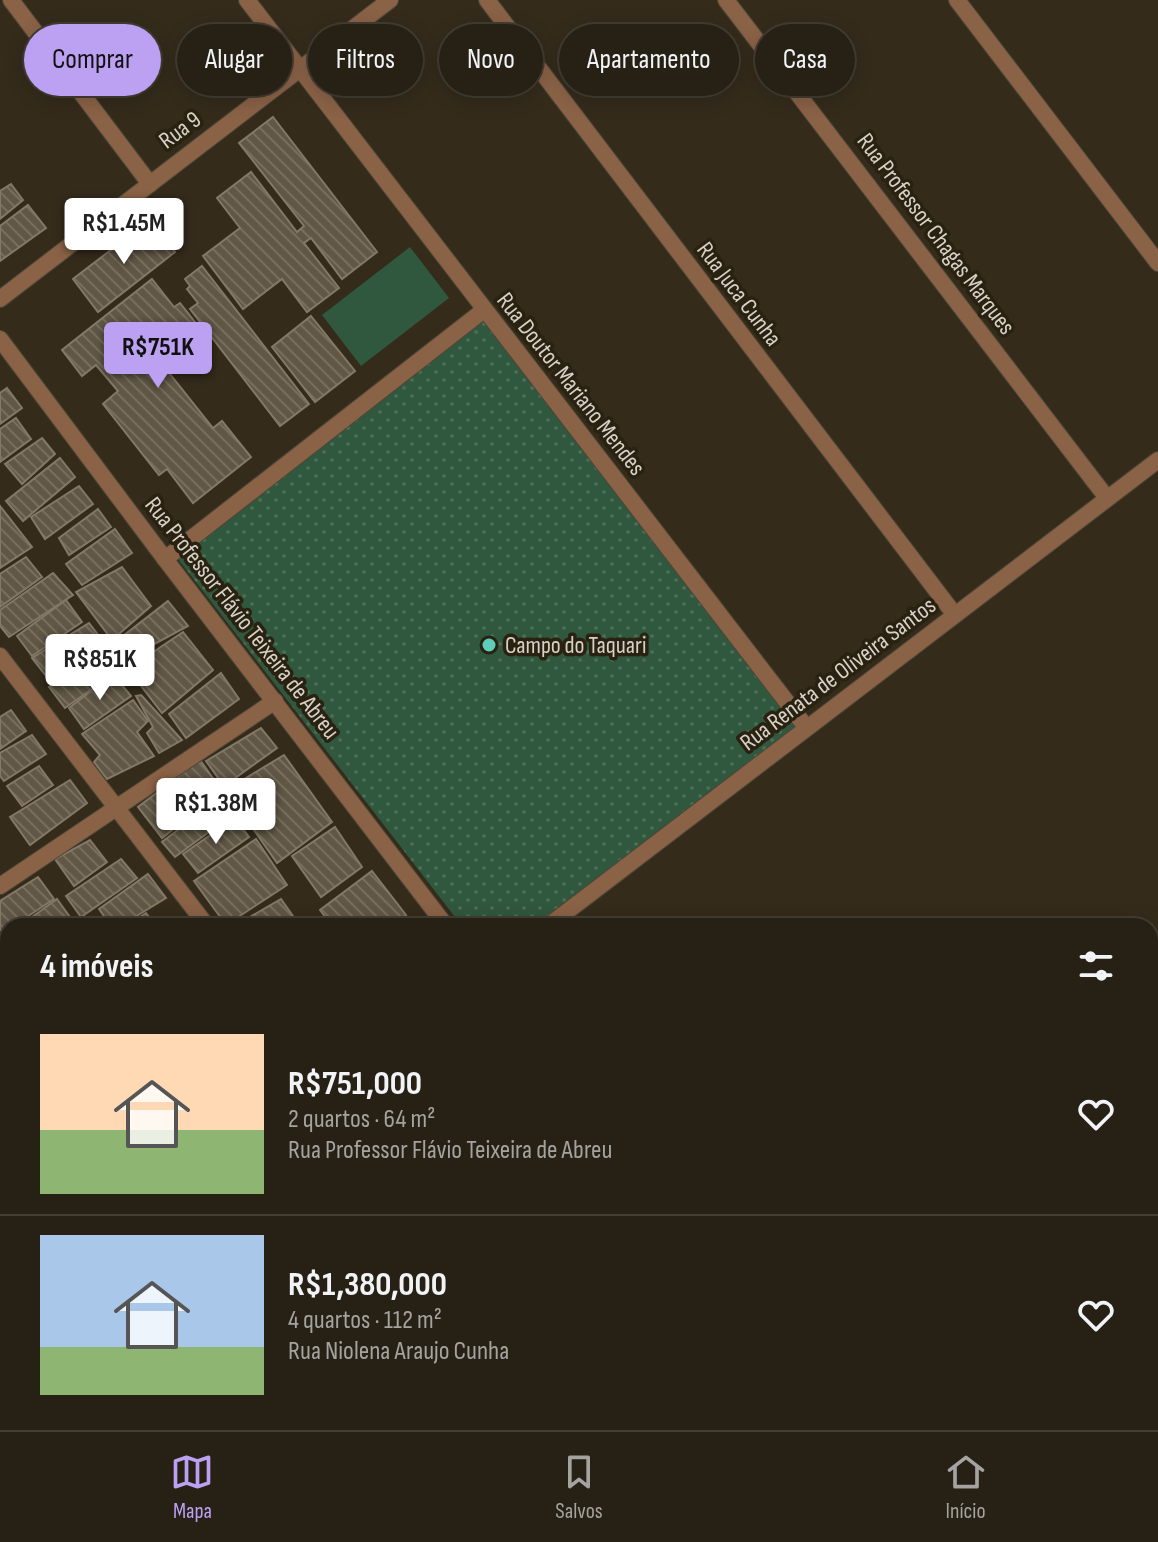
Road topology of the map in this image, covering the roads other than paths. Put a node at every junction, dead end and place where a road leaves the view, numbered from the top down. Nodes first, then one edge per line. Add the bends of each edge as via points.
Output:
1 (11, 0) edge
2 (247, 0) edge
3 (390, 0) edge
4 (487, 0) edge
5 (726, 0) edge
6 (957, 0) edge
7 (299, 69) junction
8 (150, 184) junction
9 (1158, 263) edge
10 (0, 299) edge
11 (484, 310) junction
12 (0, 339) edge
13 (1158, 460) edge
14 (1107, 498) junction
15 (165, 559) junction
16 (955, 615) junction
17 (0, 656) edge
18 (275, 701) junction
19 (806, 727) junction
20 (116, 808) junction
21 (0, 886) edge
22 (201, 918) edge
23 (440, 918) edge
24 (558, 918) edge

1 - 8 street
2 - 7 street, Rua Doutor Mariano Mendes
3 - 7 street, Rua 9
4 - 16 street, Rua Juca Cunha
5 - 14 street, Rua Professor Chagas Marques
6 - 9 street
7 - 8 street, Rua 9
7 - 11 street, Rua Doutor Mariano Mendes
8 - 10 street, Rua 9
11 - 15 street
11 - 19 street, Rua Doutor Mariano Mendes
12 - 15 street, Rua Professor Flávio Teixeira de Abreu
13 - 14 street, Rua Renata de Oliveira Santos
14 - 16 street, Rua Renata de Oliveira Santos
15 - 18 street, Rua Professor Flávio Teixeira de Abreu
16 - 19 street, Rua Renata de Oliveira Santos
17 - 20 street
18 - 20 street
18 - 23 street, Rua Professor Flávio Teixeira de Abreu
19 - 24 street, Rua Renata de Oliveira Santos
20 - 21 street
20 - 22 street

